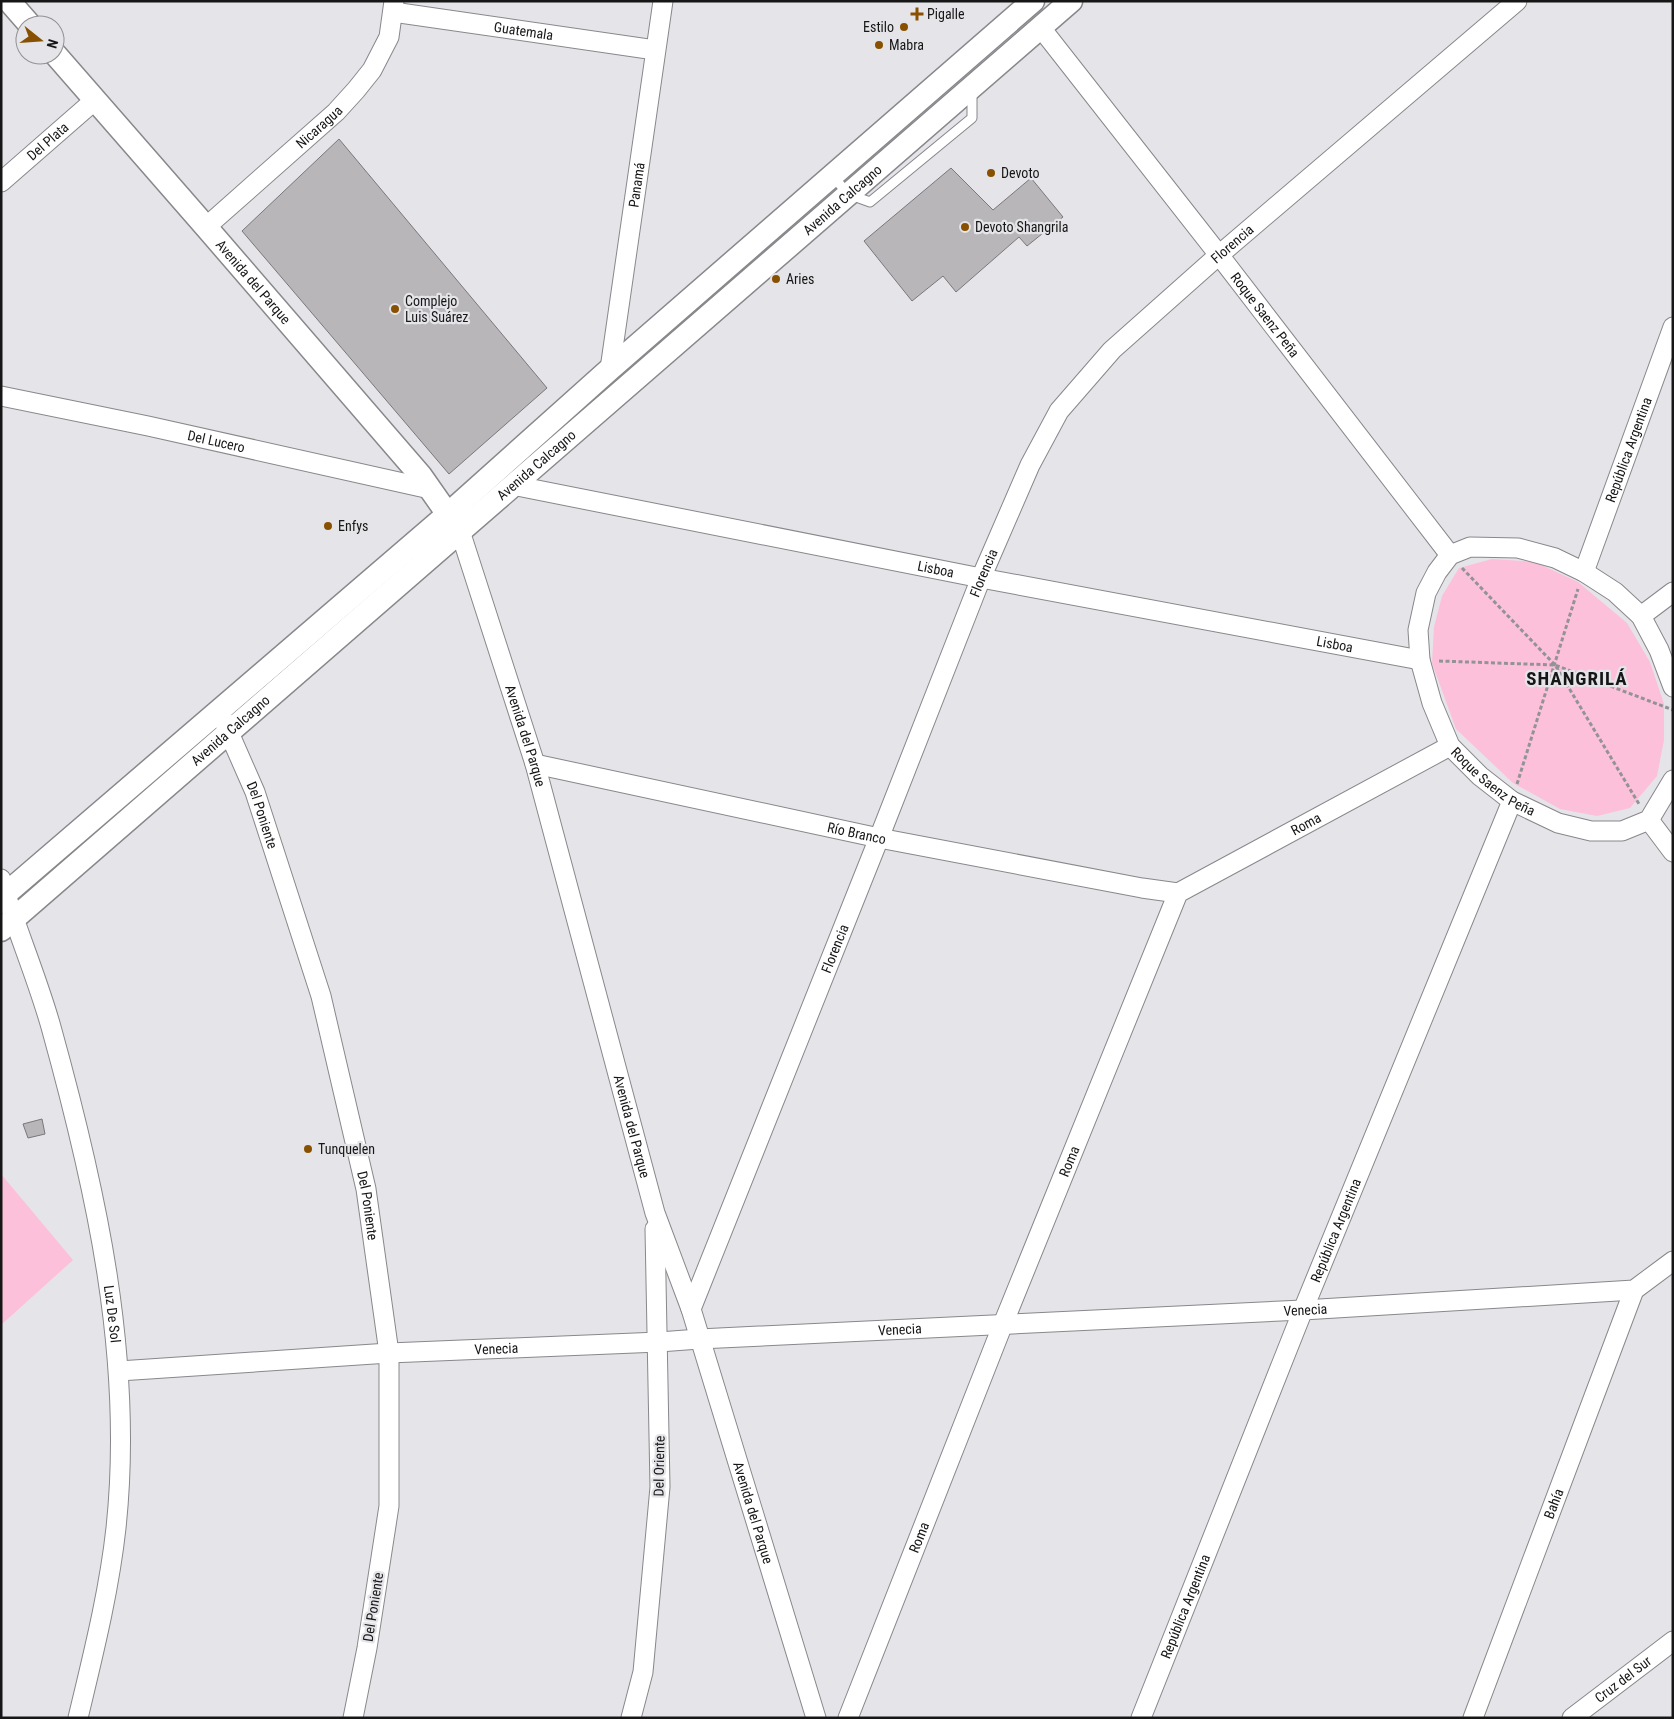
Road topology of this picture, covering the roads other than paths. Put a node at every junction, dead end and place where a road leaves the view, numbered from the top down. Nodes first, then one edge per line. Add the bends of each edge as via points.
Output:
1 (9, 1) edge
2 (663, 1) edge
3 (1071, 1) edge
4 (1517, 1) edge
5 (1025, 4) edge
6 (394, 7) edge
7 (21, 15) edge
8 (1041, 28) junction
9 (655, 50) junction
10 (65, 65) edge
11 (95, 100) junction
12 (832, 175) junction
13 (1, 182) edge
14 (848, 194) junction
15 (206, 227) junction
16 (1219, 255) junction
17 (1673, 327) edge
18 (610, 369) junction
19 (1, 396) edge
20 (512, 485) junction
21 (430, 489) junction
22 (454, 522) junction
23 (1450, 555) junction
24 (1584, 572) junction
25 (981, 578) junction
26 (1673, 592) edge
27 (1641, 616) junction
28 (1420, 660) junction
29 (1673, 687) edge
30 (219, 711) junction
31 (229, 734) junction
32 (1450, 746) junction
33 (535, 764) junction
34 (1673, 780) edge
35 (1512, 801) junction
36 (1649, 820) junction
37 (879, 838) junction
38 (1673, 852) edge
39 (3, 891) edge
40 (1178, 893) junction
41 (7, 925) edge
42 (655, 1213) junction
43 (1673, 1260) edge
44 (1634, 1290) junction
45 (691, 1309) junction
46 (1303, 1310) junction
47 (1003, 1324) junction
48 (699, 1339) junction
49 (658, 1342) junction
50 (389, 1353) junction
51 (119, 1370) junction
52 (1673, 1641) edge
53 (78, 1718) edge
54 (353, 1718) edge
55 (631, 1718) edge
56 (816, 1718) edge
57 (848, 1718) edge
58 (1141, 1718) edge
59 (1473, 1718) edge
60 (1572, 1718) edge

1 - 7 street
2 - 9 street, Panamá
3 - 8 street, Avenida Calcagno
4 - 16 street, Florencia
5 - 8 street, Roque Saenz Peña via 1041,11
5 - 12 street, Avenida Calcagno
6 - 9 street, Guatemala
6 - 15 street, Nicaragua via 389,37 372,70 356,90 336,112
8 - 14 street, Avenida Calcagno
8 - 16 street, Roque Saenz Peña
9 - 18 street, Panamá
10 - 11 street, Avenida del Parque
11 - 13 street, Del Plata
11 - 15 street, Avenida del Parque
12 - 14 lane
12 - 18 street, Avenida Calcagno
14 - 20 street, Avenida Calcagno
15 - 21 street, Avenida del Parque
16 - 23 street, Roque Saenz Peña
16 - 25 street, Florencia via 1112,350 1059,411 1030,465
17 - 24 street, República Argentina
18 - 22 street, Avenida Calcagno
19 - 21 street, Del Lucero
20 - 22 street, Avenida Calcagno
20 - 25 street, Lisboa
21 - 22 street, Avenida del Parque
22 - 30 street, Avenida Calcagno
22 - 31 street, Avenida Calcagno
22 - 33 street, Avenida del Parque
23 - 24 street via 1470,547 1518,548 1555,558
23 - 28 street, Roque Saenz Peña via 1436,572 1426,593 1418,630
24 - 27 street via 1615,592
25 - 28 street, Lisboa
25 - 37 street, Florencia
26 - 27 street
27 - 29 street
28 - 32 street, Roque Saenz Peña via 1432,702
30 - 31 street, Del Poniente
30 - 39 street, Avenida Calcagno
31 - 41 street, Avenida Calcagno
31 - 50 street, Del Poniente via 255,792 321,996 366,1189
32 - 35 street, Roque Saenz Peña via 1480,776
32 - 40 street, Roma
33 - 37 street, Río Branco
33 - 42 street, Avenida del Parque
34 - 36 street
35 - 36 street, Roque Saenz Peña via 1558,823 1591,832 1622,831
35 - 46 street, República Argentina
36 - 38 street
37 - 40 street, Río Branco
37 - 45 street, Florencia
39 - 41 street, Luz De Sol
40 - 47 street, Roma
41 - 51 street, Luz De Sol via 50,1024 89,1173 109,1286
42 - 45 street, Avenida del Parque
42 - 49 street, Del Oriente
43 - 44 street
44 - 46 street, Venecia
44 - 59 street, Bahía
45 - 48 street, Avenida del Parque
46 - 47 street, Venecia
46 - 58 street, República Argentina
47 - 48 street, Venecia
47 - 57 street, Roma
48 - 49 street, Venecia
48 - 56 street, Avenida del Parque
49 - 50 street, Venecia
49 - 55 street, Del Oriente via 660,1487 643,1672
50 - 51 street, Venecia
50 - 54 street, Del Poniente via 389,1506
51 - 53 street, Luz De Sol via 120,1459 116,1527 106,1597
52 - 60 street, Cruz del Sur

